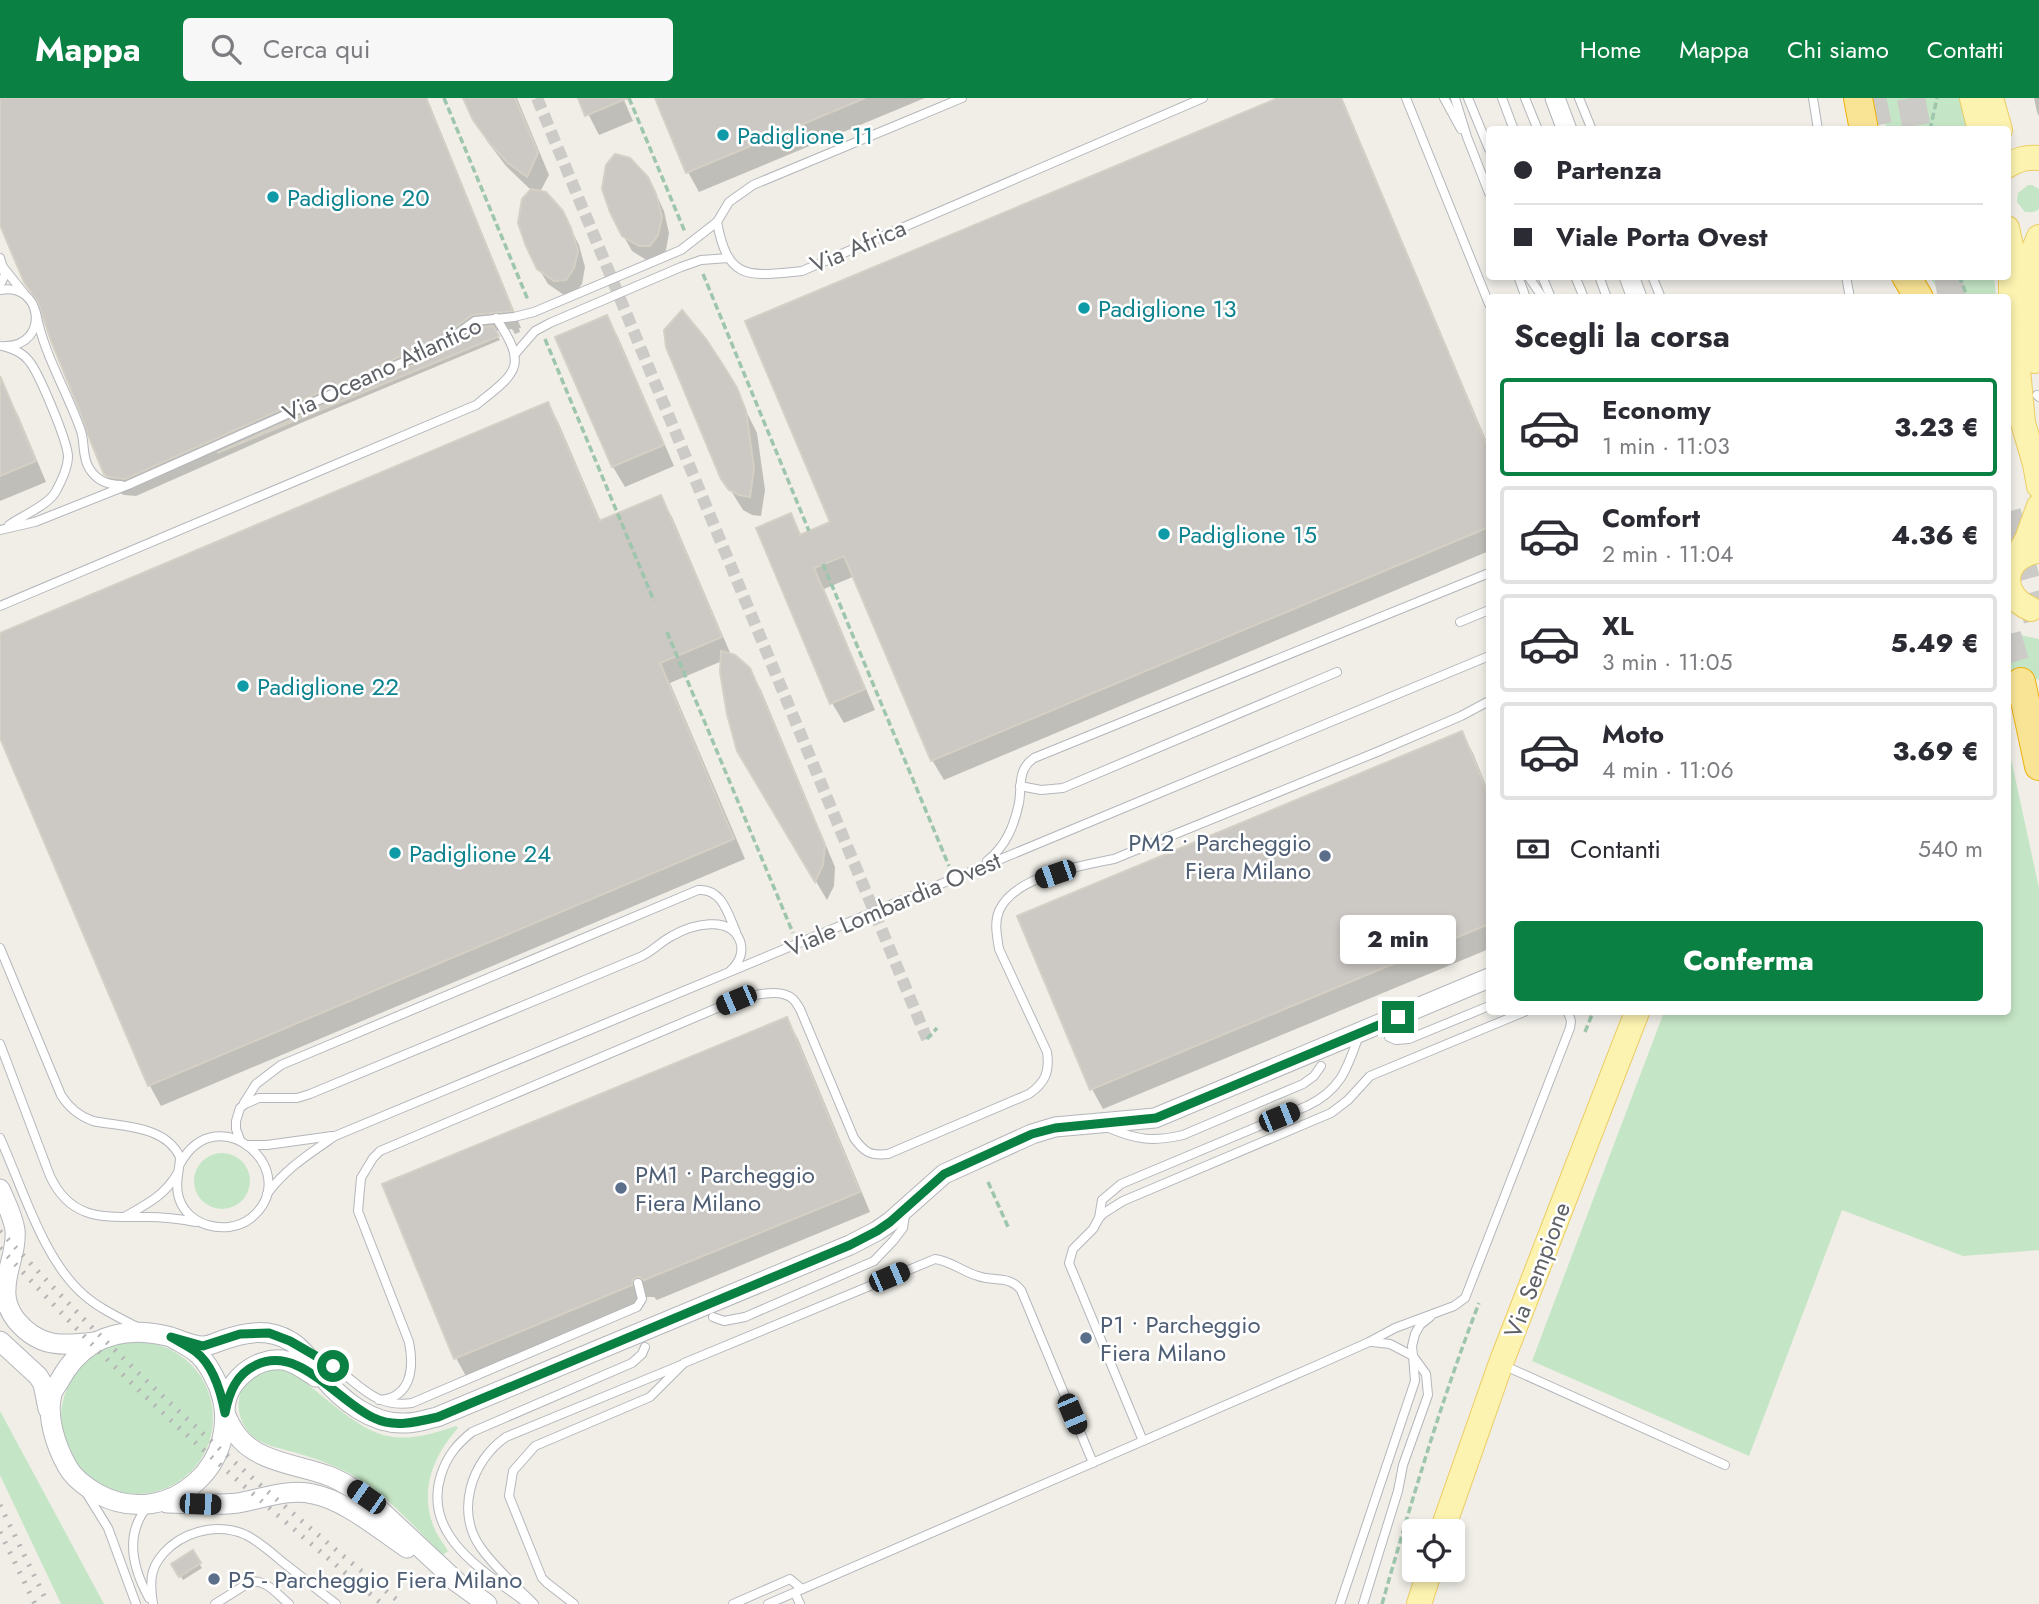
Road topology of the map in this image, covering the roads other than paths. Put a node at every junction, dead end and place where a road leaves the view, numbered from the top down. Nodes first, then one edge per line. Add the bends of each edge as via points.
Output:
1 (962, 98) edge
2 (1203, 98) edge
3 (1406, 98) edge
4 (1444, 98) edge
5 (1455, 98) edge
6 (1468, 98) edge
7 (1502, 98) edge
8 (1525, 98) edge
9 (1555, 98) edge
10 (1579, 98) edge
11 (1813, 98) edge
12 (1858, 98) edge
13 (1972, 98) edge
14 (1991, 98) edge
15 (1512, 126) edge
16 (1536, 126) edge
17 (1566, 126) edge
18 (1590, 126) edge
19 (1817, 126) edge
20 (1863, 126) edge
21 (1979, 126) edge
22 (1999, 126) edge
23 (1466, 137) junction
24 (1486, 142) edge
25 (2011, 149) edge
26 (2025, 160) edge
27 (1486, 186) edge
28 (717, 222) junction
29 (2011, 228) edge
30 (2039, 235) edge
31 (2011, 246) edge
32 (729, 258) junction
33 (2, 263) edge
34 (2011, 280) edge
35 (0, 288) edge
36 (2011, 295) edge
37 (1486, 297) edge
38 (28, 298) junction
39 (36, 313) junction
40 (496, 318) junction
41 (1, 345) edge
42 (516, 354) junction
43 (2038, 396) edge
44 (2039, 425) edge
45 (128, 485) junction
46 (2039, 486) edge
47 (2039, 506) edge
48 (2, 530) edge
49 (2039, 551) edge
50 (2011, 569) edge
51 (2011, 570) edge
52 (1486, 574) edge
53 (2011, 590) edge
54 (0, 606) edge
55 (2026, 610) edge
56 (1486, 611) edge
57 (1460, 622) dead end
58 (1486, 657) edge
59 (1337, 672) dead end
60 (2021, 682) tunnel mouth
61 (1486, 703) edge
62 (2039, 766) edge
63 (1020, 786) junction
64 (978, 868) junction
65 (739, 938) junction
66 (0, 948) edge
67 (727, 973) junction
68 (1486, 979) edge
69 (1486, 1007) edge
70 (1517, 1015) edge
71 (1569, 1015) edge
72 (1636, 1015) edge
73 (1360, 1032) junction
74 (1389, 1037) dead end
75 (0, 1044) edge
76 (1321, 1066) dead end
77 (240, 1108) junction
78 (1099, 1124) junction
79 (335, 1136) junction
80 (240, 1140) junction
81 (1, 1142) edge
82 (248, 1145) junction
83 (180, 1164) junction
84 (177, 1174) junction
85 (0, 1189) edge
86 (267, 1194) junction
87 (907, 1208) junction
88 (124, 1217) junction
89 (1099, 1218) junction
90 (201, 1223) junction
91 (638, 1283) dead end
92 (1432, 1315) junction
93 (713, 1317) dead end
94 (145, 1331) junction
95 (171, 1337) junction
96 (0, 1340) edge
97 (96, 1342) junction
98 (1369, 1342) junction
99 (299, 1347) junction
100 (645, 1347) dead end
101 (1413, 1356) junction
102 (684, 1363) junction
103 (1500, 1363) junction
104 (329, 1385) junction
105 (379, 1400) junction
106 (225, 1413) junction
107 (51, 1420) junction
108 (1143, 1441) junction
109 (1093, 1463) junction
110 (1725, 1465) dead end
111 (71, 1472) junction
112 (155, 1502) junction
113 (1446, 1519) edge
114 (456, 1581) junction
115 (1426, 1582) edge
116 (799, 1591) junction
117 (136, 1604) edge
118 (152, 1604) edge
119 (215, 1604) edge
120 (289, 1604) edge
121 (336, 1604) edge
122 (487, 1604) edge
123 (528, 1604) edge
124 (534, 1604) edge
125 (574, 1604) edge
126 (733, 1604) edge
127 (768, 1604) edge
128 (800, 1604) edge
129 (1340, 1604) edge
130 (1363, 1604) edge
131 (1419, 1604) edge

1 - 28 lane via 752,185 729,202
2 - 32 lane, Via Africa via 802,271 750,274 734,267
3 - 37 lane
4 - 23 lane
5 - 23 lane
6 - 24 lane
7 - 15 lane
8 - 16 lane
9 - 17 street
10 - 18 lane
11 - 19 lane
12 - 20 highway
13 - 21 main road
14 - 22 main road
23 - 27 lane
25 - 26 main road
28 - 32 lane
28 - 40 lane via 681,250 534,312
29 - 30 main road
30 - 43 main road via 2028,263
31 - 34 main road
32 - 42 lane via 697,261 540,328
33 - 35 lane via 5,275
33 - 38 lane
35 - 38 lane
36 - 46 main road via 2023,423
38 - 39 lane
39 - 41 lane via 28,338 16,345
39 - 45 lane via 80,428 89,468 103,481
40 - 42 lane, Via Oceano Atlantico
40 - 45 lane, Via Oceano Atlantico via 475,321 442,345
41 - 48 lane via 23,355 35,370 68,457 49,501
42 - 54 lane, Via Oceano Atlantico via 515,367 501,385 476,405
43 - 44 main road
45 - 48 lane, Via Oceano Atlantico via 35,522
47 - 50 main road
49 - 51 main road via 2020,557
52 - 63 lane via 1034,758 1024,766
53 - 55 main road
56 - 57 lane
58 - 64 lane, Viale Lombardia Ovest
59 - 63 lane via 1063,788
60 - 62 highway
61 - 105 lane via 1114,859 1022,886 999,912 996,930 999,948 1047,1052 1045,1076 1029,1094 888,1154 875,1155 861,1148 800,1009 786,994 771,993 736,1000 380,1151 361,1178 358,1211 409,1342 412,1363 402,1391
63 - 64 lane via 1009,835 996,854
64 - 67 lane, Viale Lombardia Ovest
65 - 67 lane via 741,953
65 - 77 lane via 723,925 679,932 640,957 310,1094 259,1098
65 - 77 lane via 721,899 698,890 281,1065 256,1084
66 - 83 lane via 66,1104 93,1121 163,1138 177,1151
67 - 79 lane, Viale Lombardia Ovest
68 - 73 street
69 - 74 lane via 1409,1039
70 - 89 lane via 1370,1076 1331,1113 1140,1193
71 - 92 lane via 1570,1028 1467,1293 1459,1303
72 - 103 main road, Via Sempione
73 - 78 street via 1156,1118
73 - 89 lane via 1347,1069 1326,1095 1121,1184 1102,1200
75 - 88 lane via 55,1186 78,1209 103,1217
76 - 78 lane via 1303,1084 1183,1135 1148,1140
77 - 80 lane via 236,1129
78 - 87 street via 1032,1134 944,1174
79 - 82 lane, Viale Lombardia Ovest
79 - 86 lane, Viale Lombardia Ovest via 292,1165
80 - 82 lane
80 - 83 lane via 209,1138 185,1154
81 - 94 lane via 56,1263 89,1299
82 - 86 lane via 263,1161
83 - 84 lane
84 - 88 lane via 162,1194
84 - 90 lane via 181,1202
85 - 97 street via 15,1231 6,1290 11,1313 36,1338 72,1345
86 - 90 lane via 256,1213 240,1224 221,1228
87 - 93 lane via 903,1228 874,1261 745,1317 724,1321
87 - 104 street via 850,1245 438,1417 406,1423 375,1419
88 - 90 lane
89 - 108 lane via 1073,1249 1069,1263
91 - 105 lane via 642,1299 632,1310 412,1403
92 - 98 lane
92 - 101 lane via 1415,1334
94 - 95 street
94 - 97 street via 117,1333
95 - 99 street via 203,1346 240,1334 269,1333
95 - 106 street via 198,1353 213,1373
96 - 107 street via 38,1376
97 - 107 street via 64,1373 52,1394
98 - 101 lane via 1390,1344
98 - 108 lane
99 - 104 street
99 - 105 lane
100 - 123 lane via 632,1363 472,1432 455,1446 445,1464 438,1492 440,1518 447,1532 463,1553
101 - 129 lane via 1414,1387
101 - 130 lane via 1426,1374 1428,1395
102 - 109 lane via 911,1268 941,1260 983,1278 1010,1281 1021,1290
102 - 124 lane via 506,1437 478,1467 468,1509 474,1535
102 - 125 lane via 650,1397 535,1446 513,1471 511,1505 539,1572
103 - 110 lane
103 - 113 main road, Via Sempione
104 - 106 street via 294,1363 262,1362 236,1382
106 - 112 street via 219,1449 208,1470 175,1497
106 - 114 street via 237,1436 251,1448 330,1477 366,1497
107 - 111 street via 57,1448
108 - 109 lane
109 - 116 lane
111 - 112 street via 109,1500
111 - 117 lane via 107,1528
112 - 114 street via 221,1504 311,1493 344,1506
112 - 118 lane via 137,1521 133,1540 139,1575
114 - 122 street
115 - 131 main road
116 - 126 lane via 790,1579
116 - 127 lane
116 - 128 lane
118 - 121 lane via 151,1576 159,1558 177,1541 199,1531 221,1529 254,1540
119 - 120 lane via 257,1580

